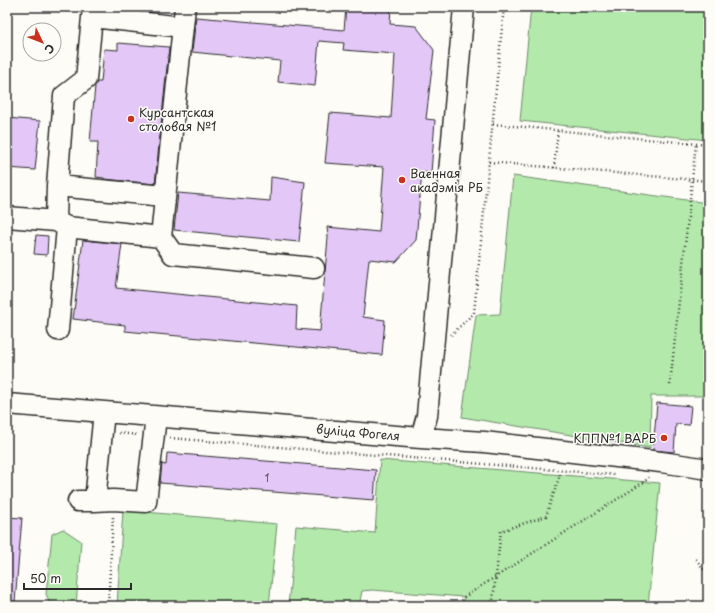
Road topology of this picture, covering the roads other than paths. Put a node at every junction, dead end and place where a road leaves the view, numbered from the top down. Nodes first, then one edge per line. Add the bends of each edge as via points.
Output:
1 (185, 7) edge
2 (464, 7) edge
3 (93, 12) edge
4 (183, 27) junction
5 (57, 186) junction
6 (164, 196) junction
7 (7, 217) edge
8 (62, 224) junction
9 (161, 237) junction
10 (314, 268) dead end
11 (58, 330) dead end
12 (7, 404) edge
13 (156, 417) junction
14 (103, 418) junction
15 (421, 438) junction
16 (708, 469) edge

1 - 4 street
2 - 15 street via 427,416
3 - 4 street
3 - 5 street via 86,79 64,96
4 - 6 street
5 - 6 street
5 - 8 street
6 - 9 street
7 - 8 street
8 - 9 street
8 - 11 street
9 - 10 street via 173,254
12 - 14 street, вуліца Фогеля
13 - 14 street, вуліца Фогеля
13 - 14 street via 146,502 95,501 91,460
13 - 15 street, вуліца Фогеля
15 - 16 street, вуліца Фогеля via 484,442

